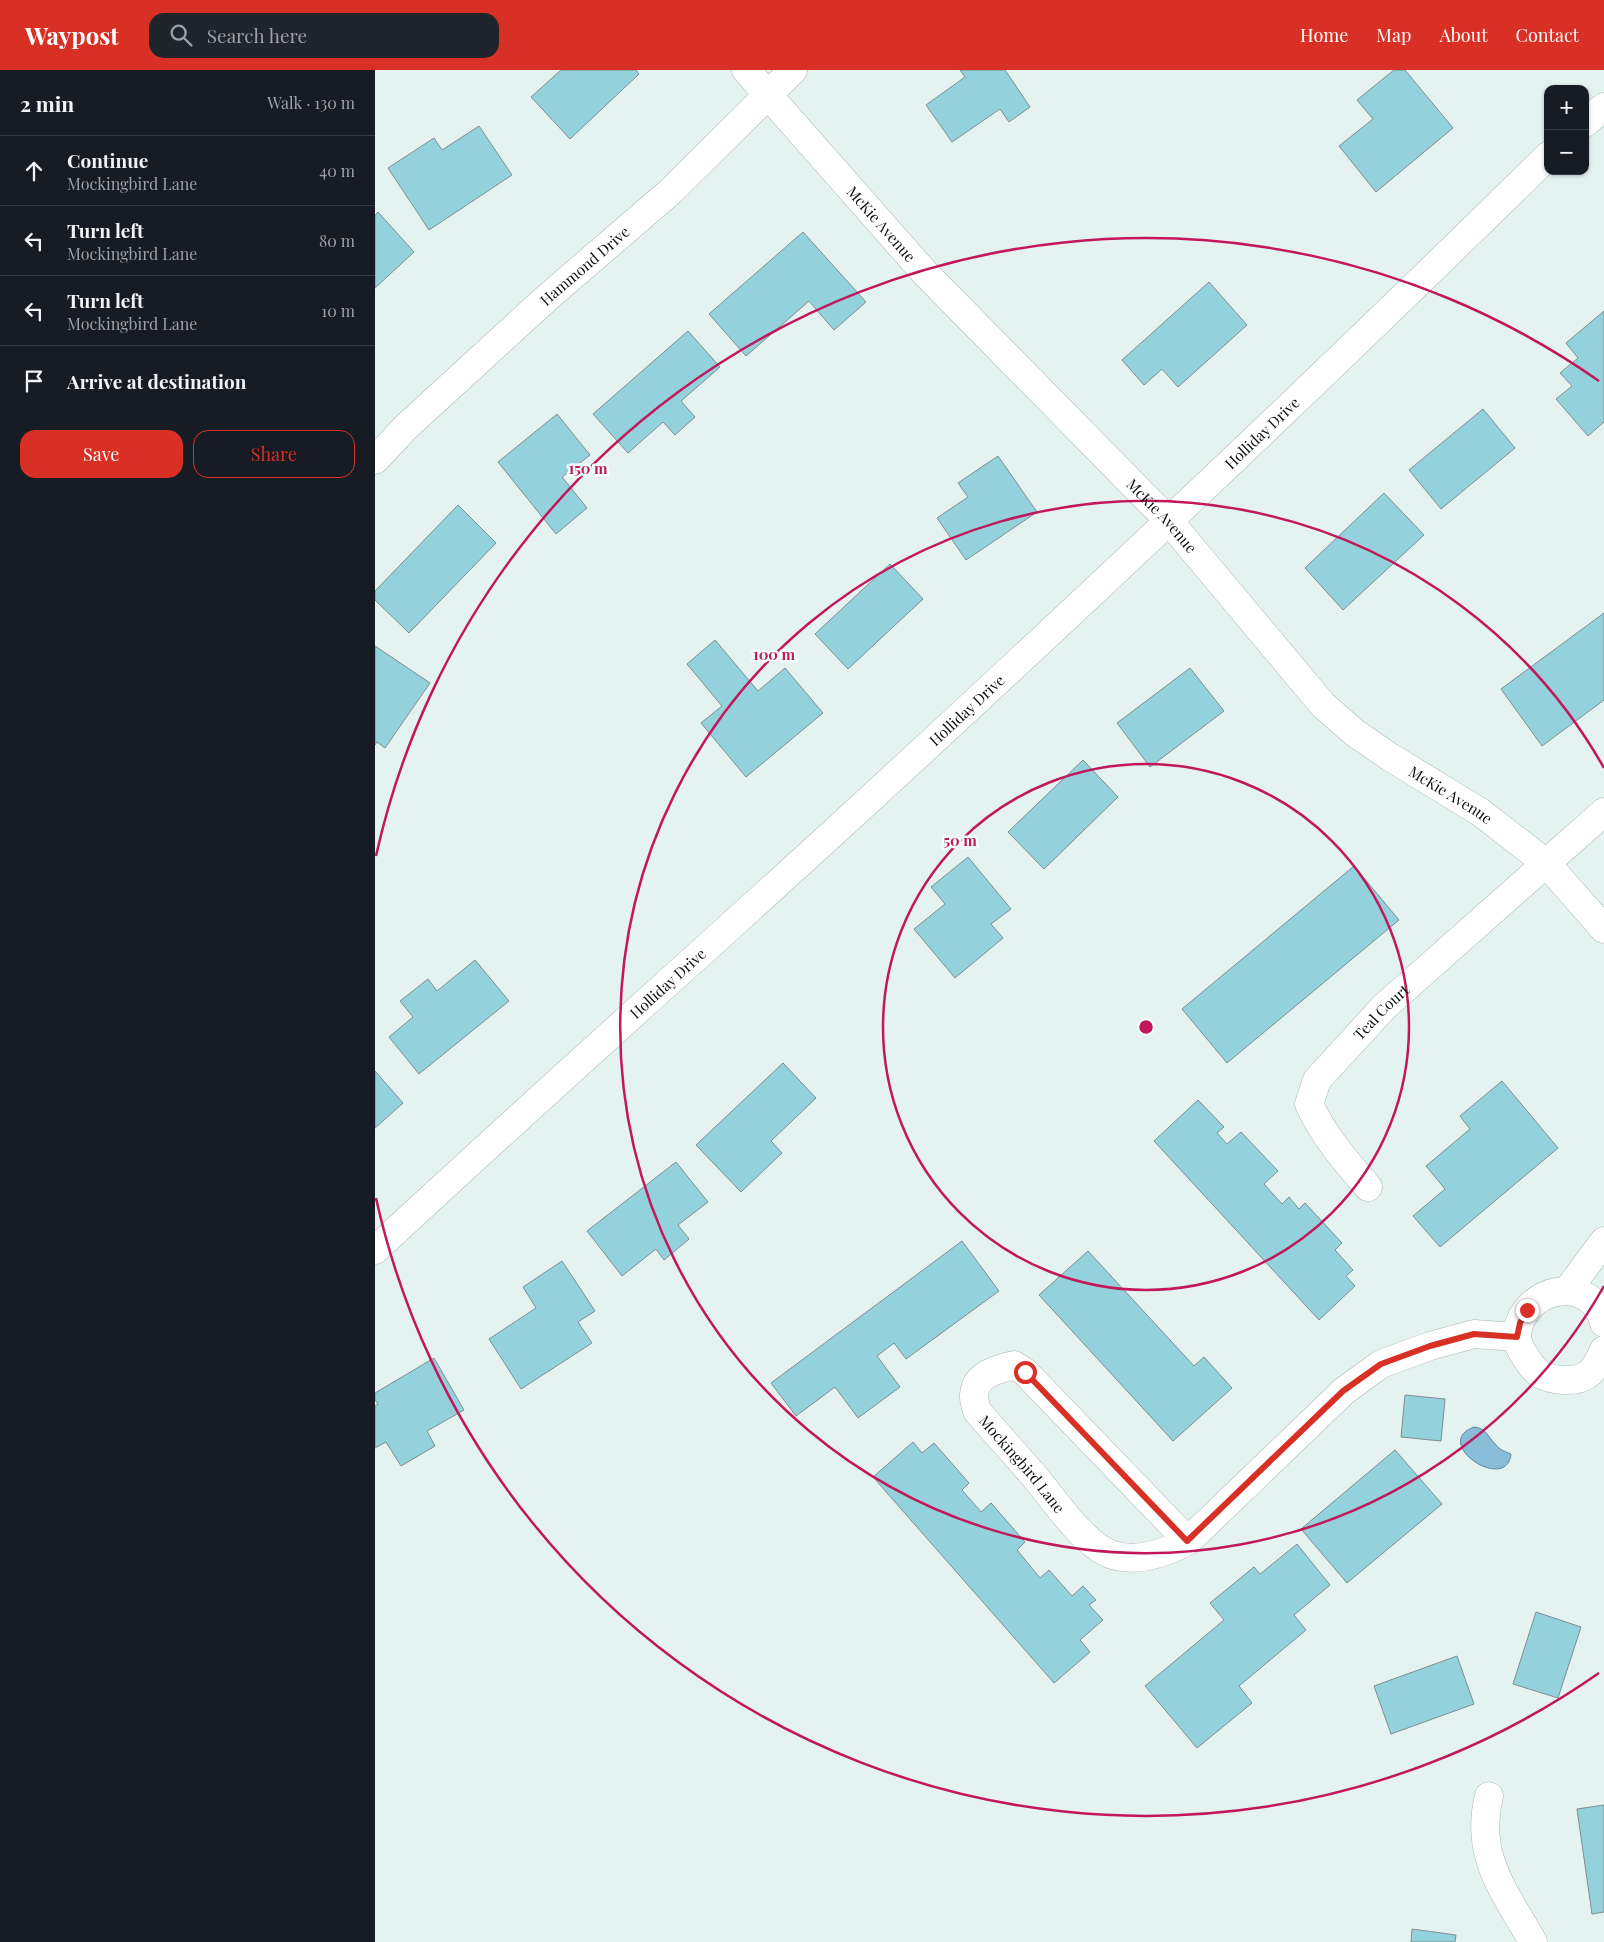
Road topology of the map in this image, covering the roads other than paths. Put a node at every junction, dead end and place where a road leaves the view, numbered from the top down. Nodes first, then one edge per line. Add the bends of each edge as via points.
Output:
1 (746, 70) edge
2 (793, 70) edge
3 (769, 94) junction
4 (1604, 107) edge
5 (1589, 120) edge
6 (1544, 160) edge
7 (375, 460) edge
8 (1169, 521) junction
9 (1604, 812) edge
10 (1546, 863) junction
11 (1604, 929) edge
12 (1368, 1187) dead end
13 (1604, 1241) edge
14 (375, 1250) edge
15 (1567, 1291) junction
16 (1604, 1322) edge
17 (1517, 1337) junction
18 (1604, 1350) edge
19 (1187, 1541) junction
20 (1489, 1796) dead end
21 (1533, 1942) edge

1 - 3 street, McKie Avenue
2 - 3 street, Hammond Drive
3 - 7 street, Hammond Drive via 671,190 407,426
3 - 8 street, McKie Avenue via 924,272
4 - 5 street
6 - 8 street, Holliday Drive
8 - 10 street, McKie Avenue via 1323,705 1355,733 1480,812
8 - 14 street, Holliday Drive
9 - 10 street, Teal Court
10 - 11 street, McKie Avenue
10 - 12 street, Teal Court via 1384,1007 1317,1080 1309,1104 1316,1120 1333,1147
13 - 15 street
15 - 16 street via 1582,1293 1588,1298
15 - 17 street via 1552,1292 1538,1299 1527,1310
17 - 18 street via 1529,1363 1540,1374 1557,1380 1573,1380 1588,1375
17 - 19 street, Mockingbird Lane via 1474,1334 1381,1364 1337,1396
19 - 19 street, Mockingbird Lane via 1149,1557 1128,1557 1110,1554 1086,1538 977,1411 973,1394 977,1383 1000,1368 1014,1365 1025,1372
20 - 21 street via 1484,1834 1487,1855

